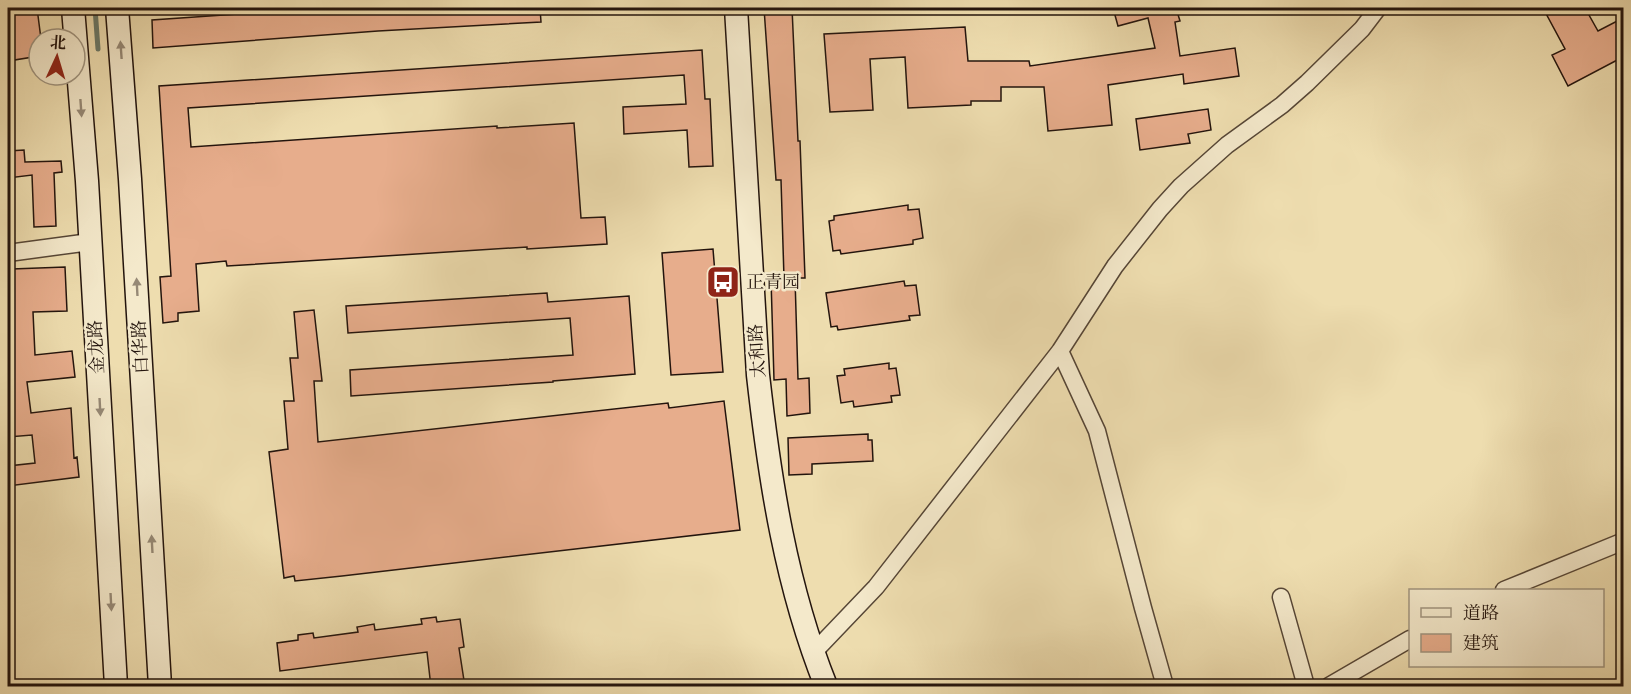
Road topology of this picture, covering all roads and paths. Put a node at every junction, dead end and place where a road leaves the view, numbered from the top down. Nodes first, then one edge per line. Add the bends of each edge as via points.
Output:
1 (73, 8) edge
2 (117, 8) edge
3 (736, 8) edge
4 (1378, 8) edge
5 (90, 242) junction
6 (8, 253) edge
7 (1060, 351) junction
8 (1623, 541) edge
9 (1509, 589) edge
10 (1281, 597) dead end
11 (1409, 640) edge
12 (813, 653) junction
13 (116, 687) edge
14 (160, 687) edge
15 (826, 687) edge
16 (1165, 687) edge
17 (1306, 687) edge
18 (1329, 687) edge

1 -> 5 main road, 金龙路
14 -> 2 main road, 白华路
3 - 12 main road, 太和路 via 763,427 786,558
4 - 7 street via 1307,83 1219,152 1160,209 1115,266
5 - 6 street
5 -> 13 main road, 金龙路
7 - 12 street via 876,587
7 - 16 street via 1097,431
8 - 9 street
10 - 17 street
11 - 18 street
12 - 15 main road, 太和路

